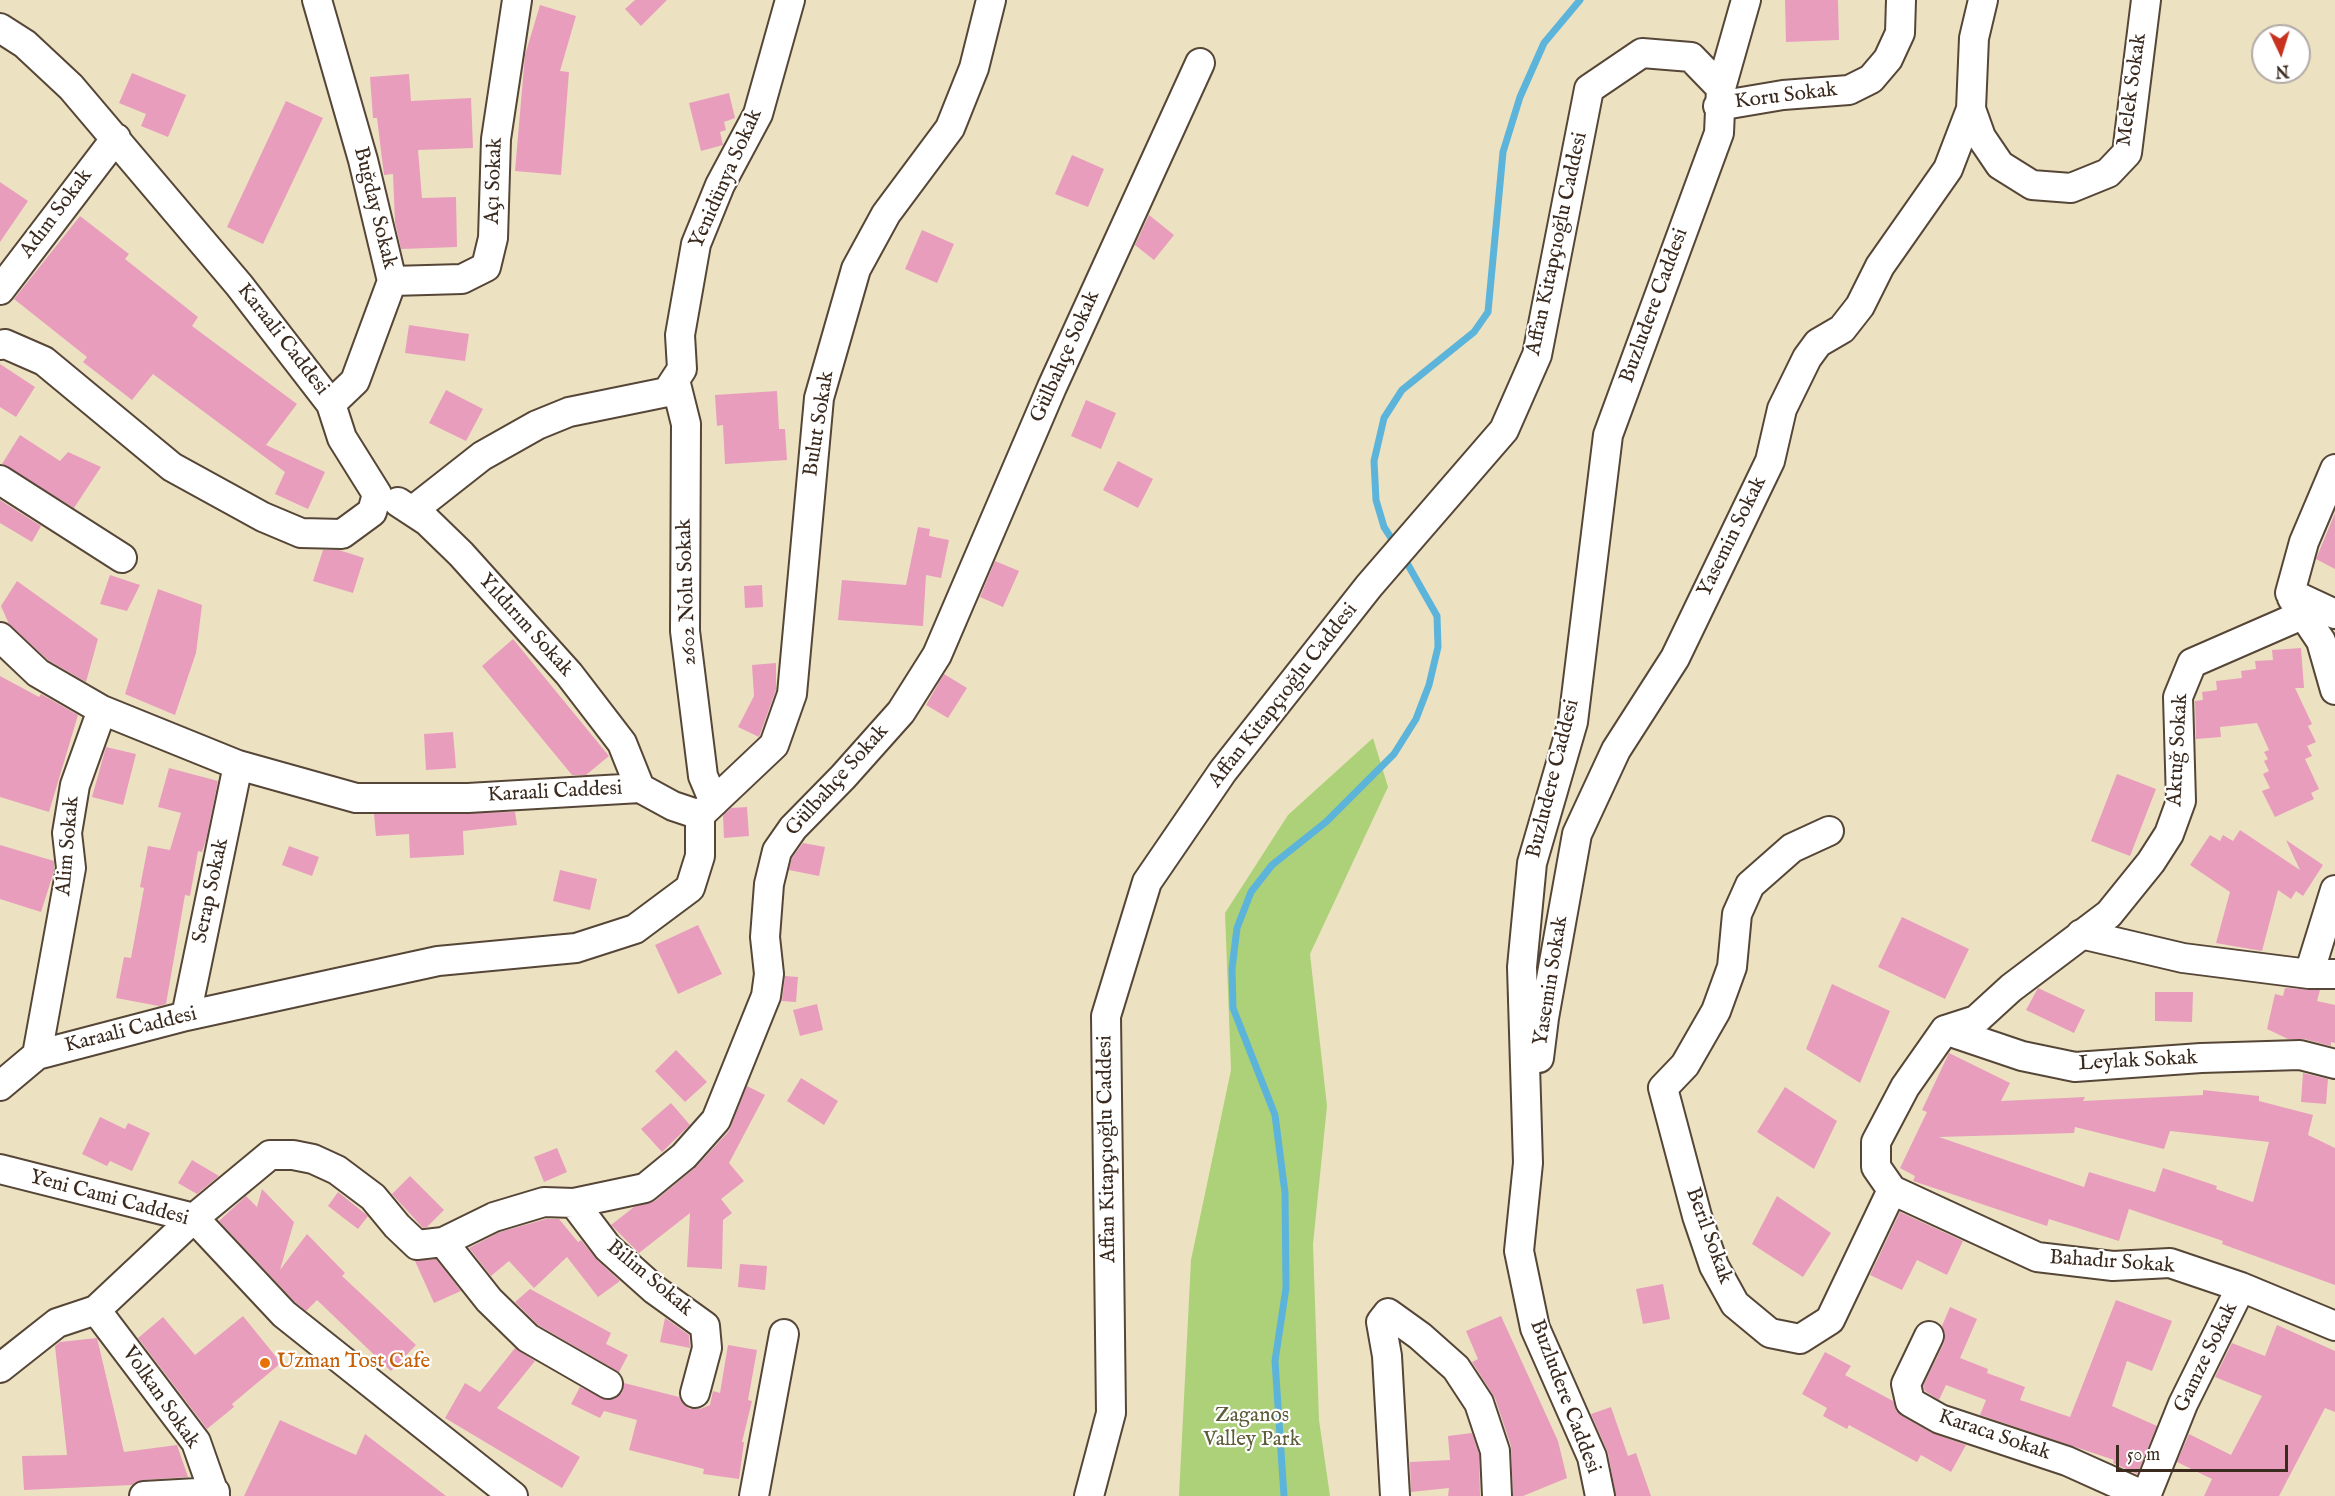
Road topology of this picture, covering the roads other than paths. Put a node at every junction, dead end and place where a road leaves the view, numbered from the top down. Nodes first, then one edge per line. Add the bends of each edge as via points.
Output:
1 (317, 0) edge
2 (517, 0) edge
3 (790, 0) edge
4 (992, 0) edge
5 (1746, 0) edge
6 (1901, 0) edge
7 (1983, 0) edge
8 (2146, 0) edge
9 (0, 28) edge
10 (1200, 63) dead end
11 (1719, 97) junction
12 (1971, 110) junction
13 (116, 138) junction
14 (392, 281) junction
15 (0, 290) edge
16 (0, 345) edge
17 (675, 380) junction
18 (331, 404) junction
19 (2335, 469) edge
20 (0, 480) edge
21 (377, 494) junction
22 (412, 511) junction
23 (122, 558) dead end
24 (2296, 604) junction
25 (2335, 614) edge
26 (0, 637) edge
27 (2335, 690) edge
28 (102, 710) junction
29 (237, 765) junction
30 (640, 788) junction
31 (707, 809) junction
32 (1829, 831) dead end
33 (2335, 890) edge
34 (2081, 934) junction
35 (2322, 974) edge
36 (186, 1016) junction
37 (1945, 1030) junction
38 (37, 1055) junction
39 (2335, 1064) edge
40 (0, 1086) edge
41 (1526, 1099) junction
42 (2, 1172) edge
43 (1892, 1190) junction
44 (574, 1203) junction
45 (194, 1218) junction
46 (443, 1242) junction
47 (2241, 1287) junction
48 (96, 1310) junction
49 (2335, 1326) edge
50 (784, 1334) dead end
51 (1929, 1336) dead end
52 (0, 1368) edge
53 (608, 1384) dead end
54 (695, 1393) dead end
55 (215, 1494) edge
56 (144, 1496) edge
57 (513, 1496) edge
58 (754, 1496) edge
59 (1089, 1496) edge
60 (1395, 1496) edge
61 (1497, 1496) edge
62 (1600, 1496) edge
63 (2146, 1496) edge

1 - 14 street, Buğday Sokak via 363,160
2 - 14 street, Açı Sokak via 495,139 493,238 486,267 462,279
3 - 17 street, Yenidünya Sokak via 758,114 720,185 696,244 680,335 682,369
4 - 31 street, Bulut Sokak via 974,69 950,128 886,214 856,269 819,398 792,694 774,745
5 - 11 street, Buzludere Caddesi
6 - 11 street, Koru Sokak via 1900,33 1888,58 1871,79 1849,90
7 - 12 street, Yasemin Sokak via 1974,38
8 - 12 street, Melek Sokak via 2127,153 2108,173 2071,188 2032,185 2000,165 1981,137
9 - 13 street, Karaali Caddesi via 25,44 71,87
10 - 44 street, Gülbahçe Sokak via 1052,387 937,655 901,712 793,828 777,851 769,884 766,996 716,1120 684,1156 645,1188
11 - 41 street, Buzludere Caddesi via 1719,133 1608,435 1573,722 1532,863 1522,967
11 - 59 street, Affan Kitapçıoğlu Caddesi via 1690,57 1642,53 1589,89 1537,355 1504,430 1370,586 1223,771 1147,882 1106,1016 1111,1413
12 - 41 street, Yasemin Sokak via 1948,169 1880,266 1860,306 1842,329 1818,344 1807,358 1782,409 1770,460 1676,658 1616,750 1577,834 1538,1070
13 - 15 street, Adım Sokak
13 - 18 street, Karaali Caddesi via 239,285
14 - 18 street, Buğday Sokak via 355,381
16 - 21 street via 44,362 172,467 263,517 301,533 342,534 372,512
17 - 22 street via 667,392 569,412 537,424 482,456
17 - 31 street, 2602 Nolu Sokak via 686,424 686,631
18 - 21 street, Karaali Caddesi via 342,438
19 - 24 street via 2304,542
20 - 23 street
21 - 22 street, Yıldırım Sokak
22 - 30 street, Yıldırım Sokak via 461,554 569,674 622,743
24 - 25 street
24 - 27 street via 2321,641
24 - 34 street, Aktuğ Sokak via 2192,663 2178,697 2181,801 2169,834 2109,914
26 - 28 street, Karaali Caddesi via 38,673
28 - 29 street, Karaali Caddesi
28 - 38 street, Alim Sokak via 75,785 67,833 71,868
29 - 30 street, Karaali Caddesi via 356,798 468,798
29 - 36 street, Serap Sokak
30 - 31 street, Karaali Caddesi via 673,806
31 - 36 street, Karaali Caddesi via 700,856 690,888 635,929 576,948 438,961
32 - 43 street, Beril Sokak via 1792,848 1750,885 1737,914 1732,967 1716,1011 1685,1065 1663,1088 1714,1266 1735,1304 1770,1333 1800,1339 1830,1320
33 - 35 street
34 - 35 street via 2183,957
34 - 37 street, Aktuğ Sokak via 1976,1020
36 - 38 street, Karaali Caddesi
37 - 39 street, Leylak Sokak via 2022,1056 2075,1067 2300,1055
37 - 43 street via 1905,1087 1876,1142 1876,1167
38 - 40 street, Karaali Caddesi
41 - 62 street, Buzludere Caddesi via 1528,1163 1519,1251 1534,1328 1592,1457
42 - 45 street, Yeni Cami Caddesi
43 - 47 street, Bahadır Sokak via 2037,1257 2113,1266 2169,1263
44 - 46 street, Gülbahçe Sokak via 544,1202 494,1217
44 - 54 street, Bilim Sokak via 608,1248 655,1290 705,1326 707,1348
45 - 46 street, Gülbahçe Sokak via 270,1155 293,1155 337,1170 373,1197 417,1245
45 - 48 street
45 - 57 street, Yeni Cami Caddesi via 284,1314
46 - 53 street via 489,1300 528,1338
47 - 49 street, Bahadır Sokak
47 - 63 street, Gamze Sokak via 2183,1404
48 - 52 street via 57,1323
48 - 55 street, Volkan Sokak via 196,1442
50 - 58 street
51 - 63 street, Karaca Sokak via 1906,1384 1910,1402 1940,1419 2067,1461
55 - 56 street, Volkan Sokak
60 - 61 street via 1387,1356 1381,1322 1388,1313 1456,1368 1479,1403 1495,1451

